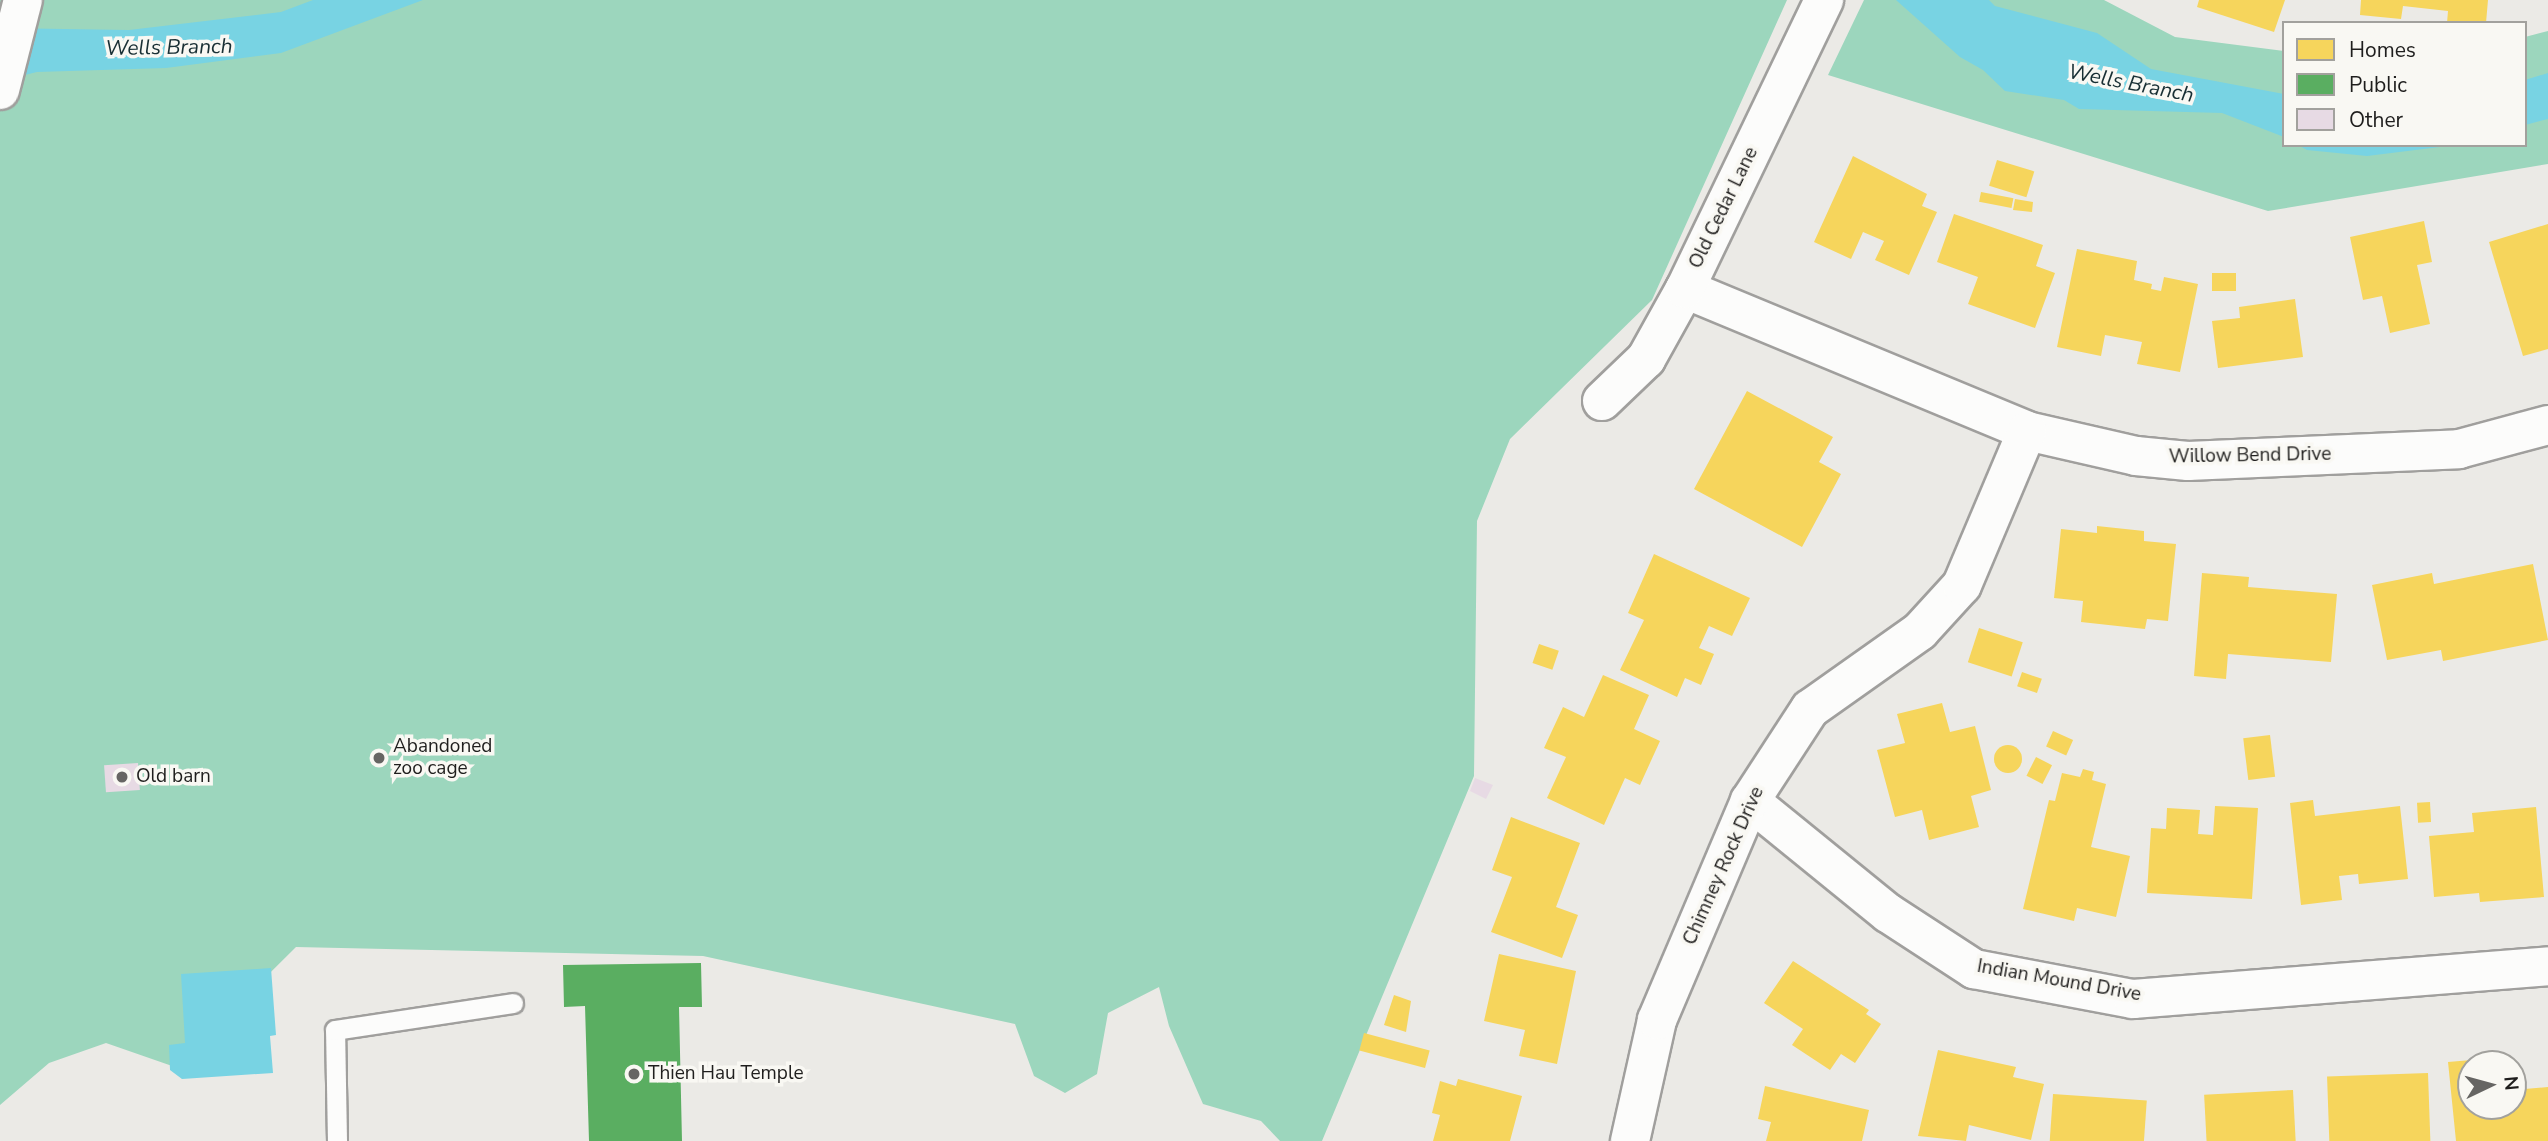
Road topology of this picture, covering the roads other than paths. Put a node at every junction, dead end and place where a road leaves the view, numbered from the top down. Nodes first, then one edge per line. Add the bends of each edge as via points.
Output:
1 (23, 0) edge
2 (1824, 0) edge
3 (0, 90) edge
4 (1685, 289) junction
5 (1602, 401) dead end
6 (2548, 425) edge
7 (2027, 430) junction
8 (1750, 801) junction
9 (2548, 966) edge
10 (513, 1003) dead end
11 (337, 1141) edge
12 (1630, 1141) edge

1 - 3 street
2 - 4 street, Old Cedar Lane
4 - 5 street, Old Cedar Lane via 1646,359
4 - 7 street, Willow Bend Drive
6 - 7 street, Willow Bend Drive via 2459,449 2188,461 2136,456
7 - 8 street, Chimney Rock Drive via 1962,585 1920,631 1810,709
8 - 9 street, Indian Mound Drive via 1888,913 1974,969 2133,999
8 - 12 street, Chimney Rock Drive via 1657,1020
10 - 11 lane via 335,1030

